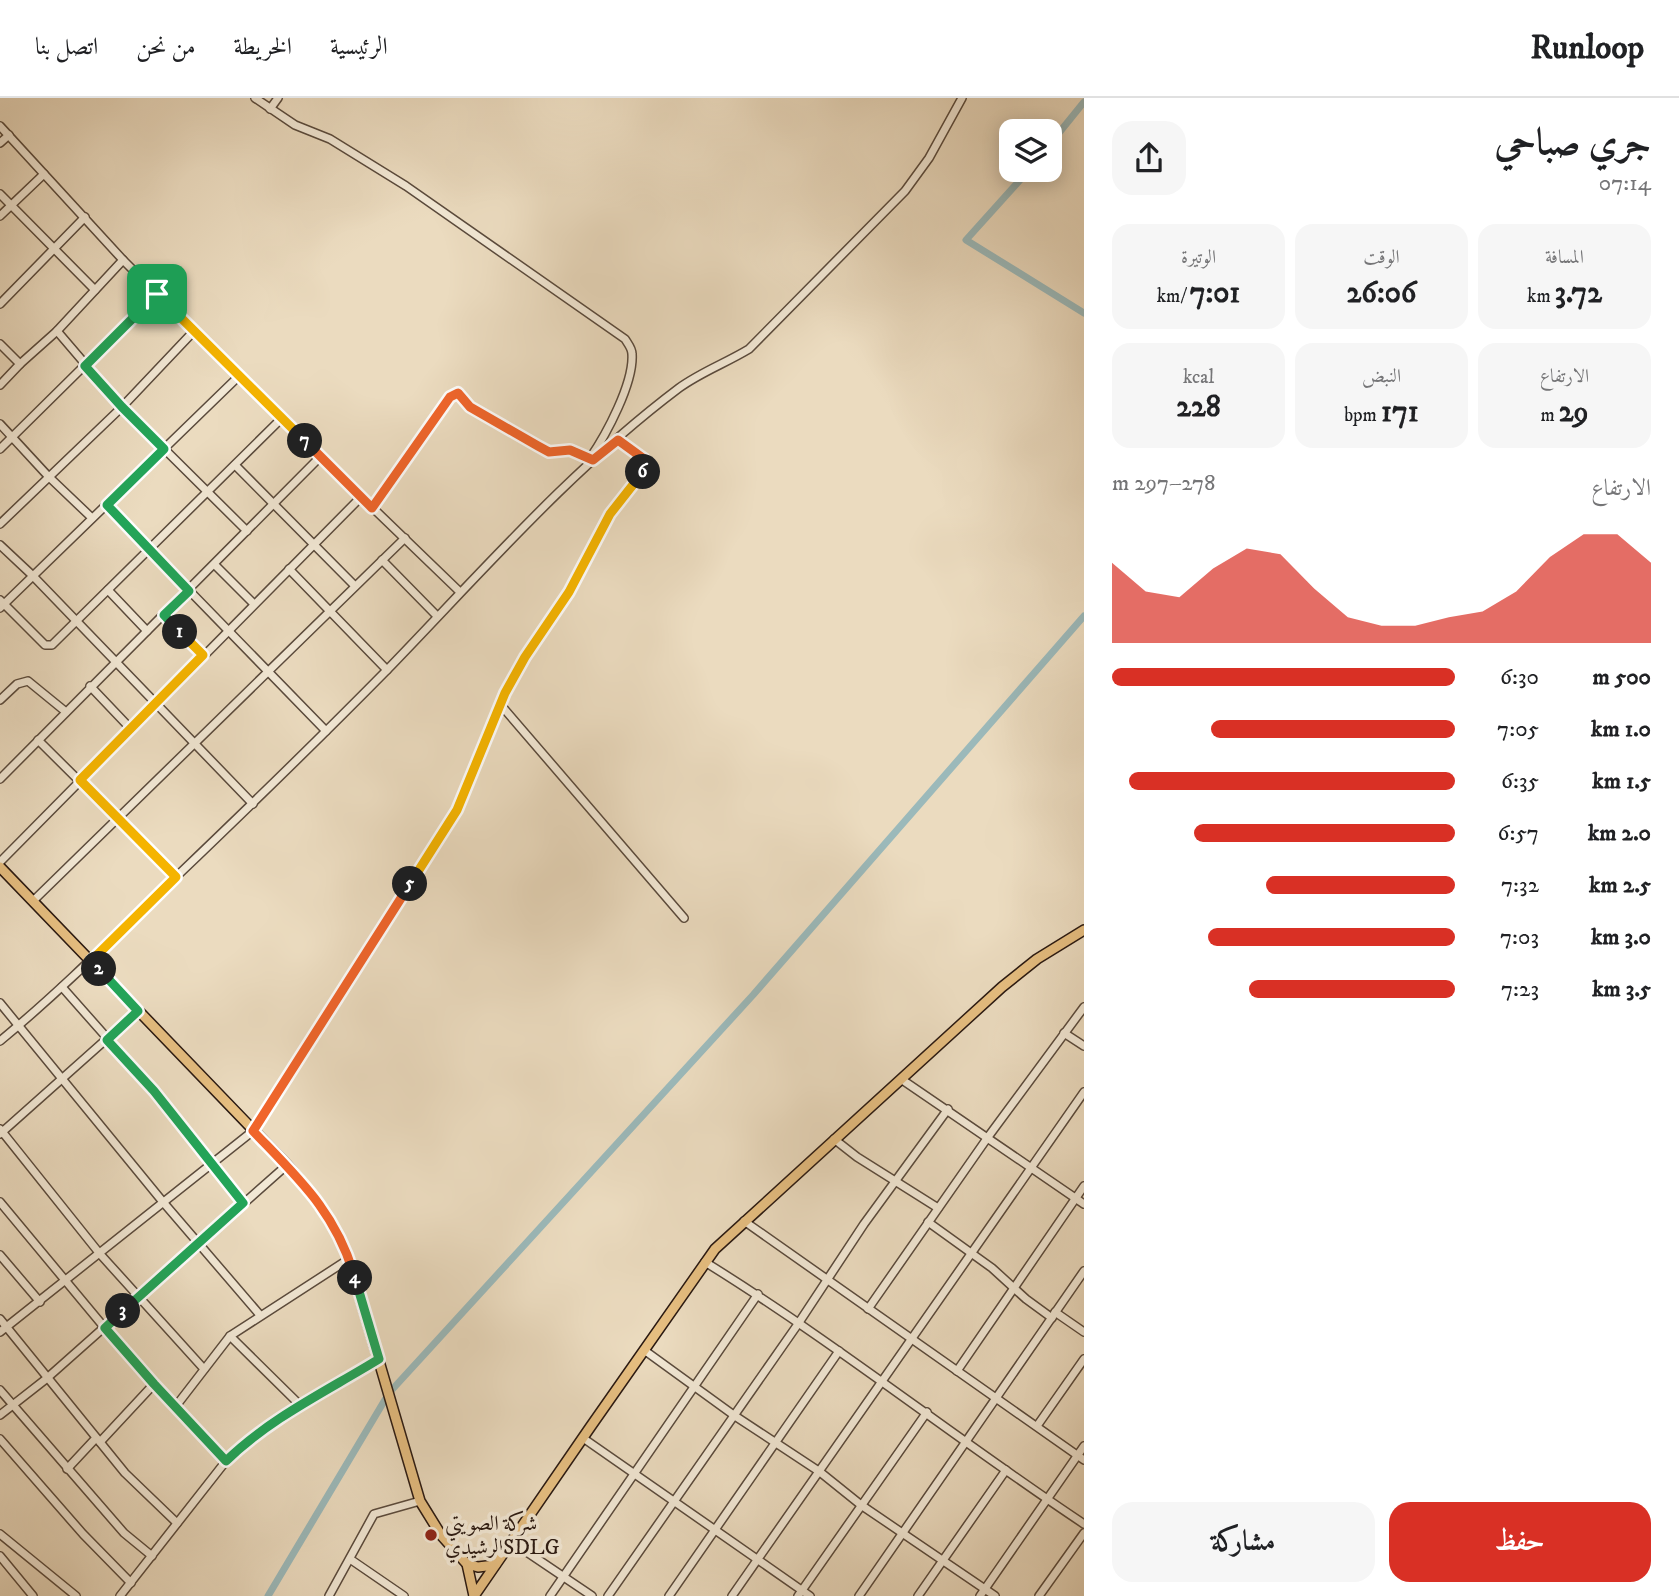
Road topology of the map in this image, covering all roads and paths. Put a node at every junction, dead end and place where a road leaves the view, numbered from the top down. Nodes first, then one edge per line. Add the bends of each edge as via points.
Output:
1 (255, 98) edge
2 (278, 98) edge
3 (962, 98) edge
4 (270, 109) junction
5 (0, 126) edge
6 (9, 135) junction
7 (0, 144) edge
8 (44, 174) junction
9 (0, 194) edge
10 (11, 205) junction
11 (0, 216) edge
12 (85, 217) junction
13 (54, 250) junction
14 (123, 260) junction
15 (95, 290) junction
16 (157, 294) junction
17 (0, 303) edge
18 (57, 331) junction
19 (194, 331) junction
20 (0, 344) edge
21 (20, 364) junction
22 (85, 366) junction
23 (239, 376) junction
24 (0, 385) edge
25 (122, 407) junction
26 (282, 418) junction
27 (0, 424) edge
28 (12, 437) junction
29 (618, 440) junction
30 (0, 449) edge
31 (164, 449) junction
32 (320, 457) junction
33 (591, 459) junction
34 (235, 465) junction
35 (48, 476) junction
36 (208, 491) junction
37 (361, 497) junction
38 (107, 505) junction
39 (274, 505) junction
40 (372, 508) junction
41 (92, 519) junction
42 (0, 524) edge
43 (247, 531) junction
44 (405, 538) junction
45 (0, 545) edge
46 (314, 545) junction
47 (149, 550) junction
48 (382, 560) junction
49 (215, 565) junction
50 (289, 569) junction
51 (32, 575) junction
52 (355, 586) junction
53 (108, 590) junction
54 (189, 591) junction
55 (460, 592) junction
56 (1, 604) edge
57 (254, 604) junction
58 (330, 611) junction
59 (164, 615) junction
60 (437, 616) junction
61 (76, 622) junction
62 (228, 629) junction
63 (146, 631) junction
64 (203, 655) junction
65 (114, 662) junction
66 (387, 670) junction
67 (268, 671) junction
68 (90, 687) junction
69 (0, 700) edge
70 (155, 704) junction
71 (500, 704) junction
72 (65, 712) junction
73 (130, 728) junction
74 (326, 731) junction
75 (38, 740) junction
76 (194, 744) junction
77 (1, 775) edge
78 (80, 780) junction
79 (253, 804) junction
80 (117, 817) junction
81 (0, 862) edge
82 (0, 867) edge
83 (176, 877) junction
84 (33, 901) junction
85 (684, 918) dead end
86 (1084, 930) edge
87 (91, 961) junction
88 (62, 987) junction
89 (0, 1003) edge
90 (1084, 1007) edge
91 (138, 1011) junction
92 (19, 1025) junction
93 (1064, 1033) junction
94 (107, 1040) junction
95 (0, 1041) edge
96 (1084, 1046) edge
97 (61, 1078) junction
98 (901, 1079) junction
99 (1084, 1092) edge
100 (948, 1109) junction
101 (253, 1131) junction
102 (1, 1132) edge
103 (988, 1137) junction
104 (834, 1139) junction
105 (212, 1163) junction
106 (287, 1166) junction
107 (1032, 1167) junction
108 (895, 1182) junction
109 (1084, 1186) edge
110 (1075, 1198) junction
111 (0, 1202) edge
112 (163, 1202) junction
113 (243, 1203) junction
114 (1084, 1203) edge
115 (939, 1208) junction
116 (744, 1221) junction
117 (928, 1222) junction
118 (198, 1242) junction
119 (100, 1254) junction
120 (971, 1254) junction
121 (0, 1255) edge
122 (349, 1259) junction
123 (705, 1262) junction
124 (1084, 1271) edge
125 (827, 1280) junction
126 (66, 1281) junction
127 (1014, 1287) junction
128 (758, 1294) junction
129 (137, 1297) junction
130 (40, 1302) junction
131 (867, 1309) junction
132 (260, 1315) junction
133 (1053, 1315) junction
134 (0, 1319) edge
135 (799, 1324) junction
136 (105, 1328) junction
137 (3, 1330) edge
138 (1084, 1332) edge
139 (230, 1336) junction
140 (912, 1338) junction
141 (644, 1350) junction
142 (839, 1351) junction
143 (379, 1359) junction
144 (1084, 1359) edge
145 (204, 1369) junction
146 (957, 1371) junction
147 (46, 1379) junction
148 (883, 1381) junction
149 (154, 1384) junction
150 (695, 1387) junction
151 (0, 1390) edge
152 (997, 1399) junction
153 (13, 1405) junction
154 (176, 1406) junction
155 (301, 1406) junction
156 (928, 1412) junction
157 (0, 1415) edge
158 (735, 1416) junction
159 (1037, 1426) junction
160 (583, 1438) junction
161 (0, 1439) edge
162 (98, 1440) junction
163 (967, 1441) junction
164 (776, 1443) junction
165 (1084, 1446) edge
166 (1081, 1458) edge
167 (226, 1461) junction
168 (67, 1469) junction
169 (1006, 1470) junction
170 (820, 1472) junction
171 (634, 1474) junction
172 (1047, 1499) junction
173 (420, 1502) junction
174 (675, 1502) junction
175 (861, 1505) junction
176 (177, 1523) junction
177 (1084, 1524) edge
178 (715, 1529) junction
179 (903, 1533) junction
180 (1084, 1533) edge
181 (0, 1534) edge
182 (512, 1542) junction
183 (0, 1556) edge
184 (152, 1556) junction
185 (350, 1559) junction
186 (758, 1559) junction
187 (943, 1560) junction
188 (467, 1564) junction
189 (495, 1565) junction
190 (563, 1577) junction
191 (131, 1583) junction
192 (982, 1592) edge
193 (800, 1593) edge
194 (33, 1596) edge
195 (76, 1596) edge
196 (120, 1596) edge
197 (329, 1596) edge
198 (404, 1596) edge
199 (474, 1596) edge
200 (550, 1596) edge
201 (592, 1596) edge
202 (608, 1596) edge
203 (669, 1596) edge
204 (732, 1596) edge
205 (810, 1596) edge
206 (859, 1596) edge
207 (918, 1596) edge
208 (995, 1596) edge
209 (1039, 1596) edge

1 - 4 street
2 - 4 street
3 - 29 street via 905,191 749,349 686,383
4 - 33 street via 406,186 625,339 632,350 627,384
5 - 6 street
6 - 7 street
6 - 8 street
8 - 10 street
8 - 12 street
9 - 10 street
10 - 11 street
10 - 13 street
12 - 13 street
12 - 14 street
13 - 15 street
13 - 17 street
14 - 15 street
14 - 16 street
15 - 18 street
16 - 19 street
16 - 22 street
18 - 21 street
18 - 22 street
19 - 23 street
19 - 25 street
20 - 21 street
21 - 24 street
22 - 25 street
22 - 28 street
23 - 26 street
23 - 31 street
25 - 31 street
25 - 35 street
26 - 32 street
26 - 34 street
27 - 28 street
28 - 30 street
28 - 35 street
29 - 33 street
29 - 71 street via 644,459 646,466 610,514 569,592
31 - 36 street
31 - 38 street
32 - 37 street
32 - 39 street
33 - 40 street via 570,450 549,452 454,393
33 - 55 street
34 - 36 street
34 - 39 street
35 - 41 street
35 - 42 street
36 - 43 street
36 - 47 street
37 - 40 street
37 - 46 street
38 - 41 street
38 - 47 street
39 - 43 street
39 - 46 street
40 - 44 street
41 - 51 street
43 - 49 street
44 - 48 street
44 - 55 street
45 - 51 street
46 - 50 street
46 - 52 street
47 - 53 street
47 - 54 street
48 - 52 street
48 - 60 street
49 - 54 street
49 - 57 street
50 - 57 street
50 - 58 street
51 - 56 street
51 - 61 street
52 - 58 street
53 - 61 street
53 - 63 street
54 - 59 street
54 - 62 street
55 - 60 street
56 - 61 street via 48,646
57 - 62 street
58 - 66 street
58 - 67 street
59 - 63 street
59 - 64 street
60 - 66 street
61 - 65 street
62 - 64 street
62 - 67 street
63 - 65 street
64 - 70 street
65 - 68 street
65 - 70 street
66 - 74 street
67 - 74 street
67 - 76 street
68 - 72 street
68 - 73 street
69 - 72 street via 17,684 28,681
70 - 73 street
70 - 76 street
71 - 85 street
71 - 101 street via 457,810
72 - 75 street
73 - 78 street
74 - 79 street
75 - 77 street
75 - 78 street
76 - 79 street
76 - 80 street
78 - 80 street
78 - 81 street
79 - 83 street
80 - 83 street
80 - 84 street
82 - 84 main road
83 - 87 street
84 - 87 main road
86 - 98 main road via 1027,967
87 - 88 street
87 - 91 main road
88 - 92 street
88 - 94 street
89 - 92 street
90 - 93 street
91 - 94 street
91 - 101 main road
92 - 95 street
92 - 97 street
93 - 96 street
93 - 103 street
94 - 97 street
94 - 105 street
97 - 102 street
97 - 112 street
98 - 100 street
98 - 104 main road
99 - 107 street
100 - 103 street
100 - 108 street
101 - 105 street
101 - 106 main road
102 - 119 street
103 - 107 street
103 - 115 street
104 - 108 street
104 - 116 main road
105 - 112 street
105 - 113 street
106 - 113 street
106 - 122 main road via 324,1209
107 - 110 street
107 - 120 street
108 - 115 street
108 - 125 street
109 - 110 street
110 - 114 street
110 - 127 street
111 - 126 street
112 - 118 street
112 - 119 street
113 - 118 street
115 - 117 street
116 - 123 main road
116 - 125 street
117 - 120 street
117 - 131 street
118 - 129 street
118 - 132 street
119 - 126 street
119 - 129 street
120 - 127 street
120 - 140 street
121 - 130 street
122 - 132 street
122 - 143 main road
123 - 128 street
123 - 141 main road
124 - 133 street
125 - 131 street
125 - 135 street
126 - 130 street
126 - 136 street
127 - 133 street
127 - 146 street
128 - 135 street
128 - 150 street
129 - 136 street
129 - 145 street
130 - 137 street
131 - 140 street
132 - 139 street
133 - 138 street
133 - 152 street
134 - 137 street
135 - 142 street
135 - 158 street
136 - 147 street
136 - 149 street
137 - 147 street
139 - 145 street
139 - 155 street
140 - 146 street
140 - 148 street
141 - 150 street
141 - 160 main road
142 - 148 street
142 - 164 street
143 - 155 street
143 - 173 main road
144 - 159 street
145 - 154 street
146 - 152 street
147 - 153 street
147 - 162 street
148 - 156 street
148 - 170 street
149 - 154 street
149 - 162 street
150 - 158 street
150 - 171 street
151 - 153 street
152 - 159 street
152 - 163 street
153 - 157 street
153 - 168 street
154 - 167 street
155 - 167 street
156 - 163 street
156 - 175 street
158 - 164 street
158 - 174 street
159 - 166 street
160 - 171 street
160 - 182 main road
161 - 191 street
162 - 168 street
162 - 176 street
163 - 169 street
163 - 179 street
164 - 170 street
164 - 178 street
165 - 166 street
166 - 172 street
167 - 176 street
168 - 184 street via 124,1533
169 - 172 street
169 - 187 street
170 - 175 street
170 - 186 street
171 - 174 street
171 - 190 street
172 - 177 street
172 - 192 street
173 - 185 street via 374,1514
173 - 188 main road
174 - 178 street
174 - 202 street
175 - 179 street
175 - 193 street
176 - 184 street
178 - 186 street
178 - 203 street
179 - 187 street
179 - 206 street
180 - 209 street
181 - 195 street
182 - 189 main road
182 - 190 street
183 - 194 street
184 - 191 street
185 - 197 street
185 - 198 street
186 - 193 street
186 - 204 street
187 - 192 street
187 - 207 street
188 - 189 main road
188 - 199 main road
189 - 199 main road
190 - 200 street
190 - 201 street
191 - 196 street
192 - 208 street
193 - 205 street

